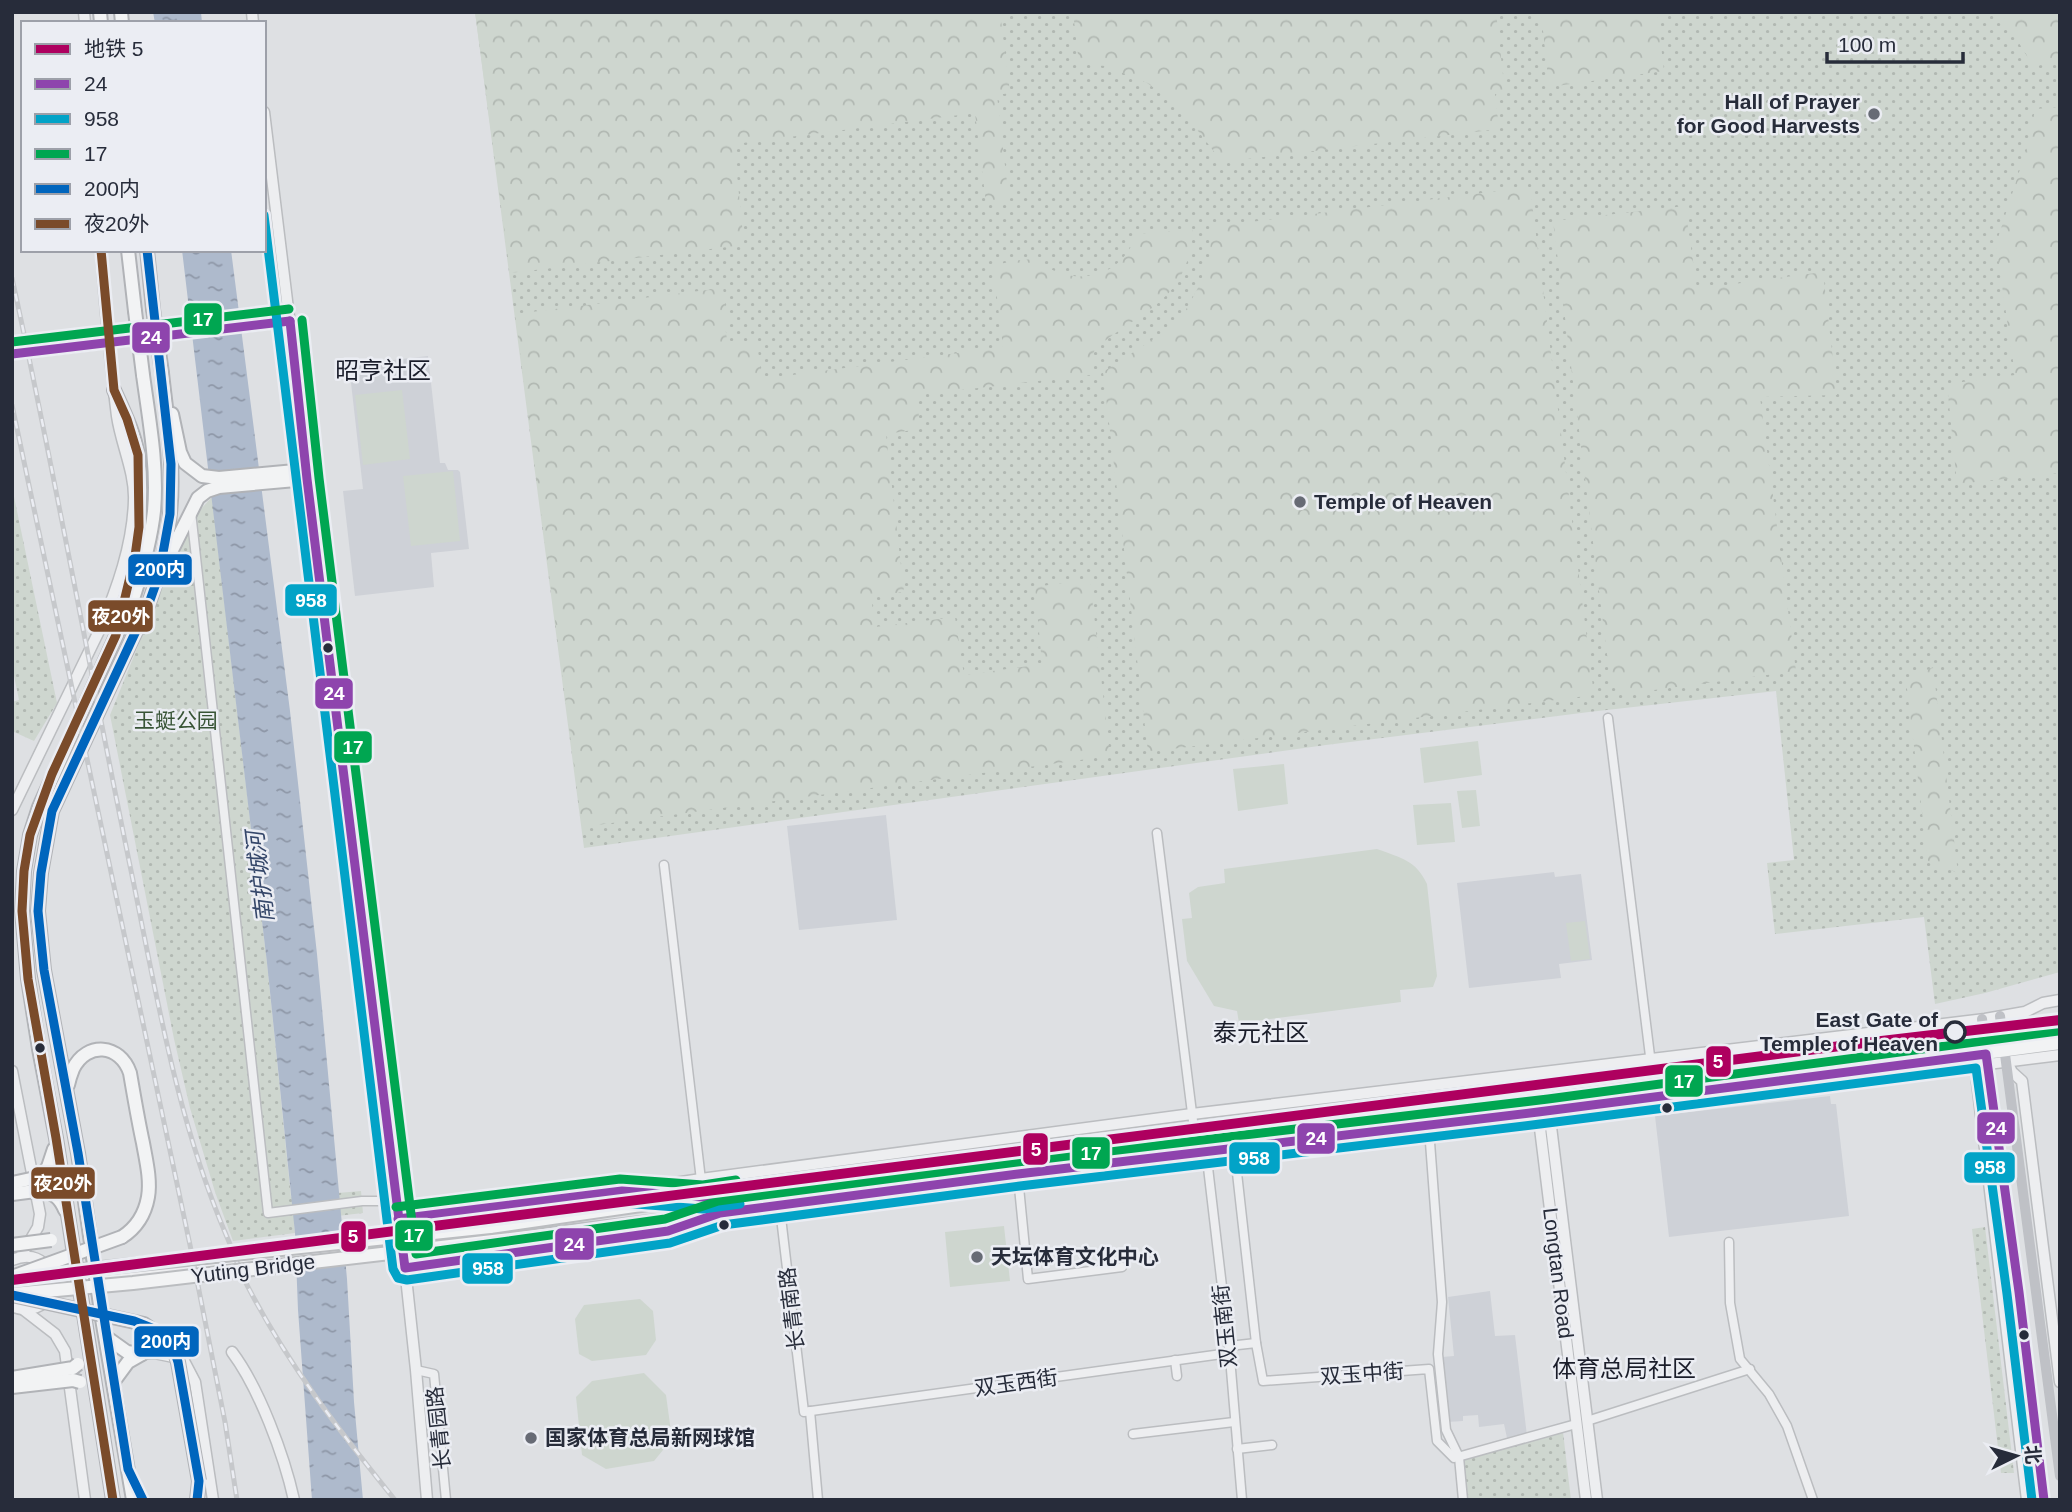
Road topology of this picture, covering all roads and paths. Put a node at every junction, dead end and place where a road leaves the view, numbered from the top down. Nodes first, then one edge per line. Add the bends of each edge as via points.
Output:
1 (266, 128) edge
2 (101, 252) edge
3 (128, 252) edge
4 (147, 252) edge
5 (290, 321) junction
6 (109, 342) junction
7 (12, 354) edge
8 (162, 373) junction
9 (114, 390) junction
10 (307, 474) junction
11 (279, 477) junction
12 (195, 504) junction
13 (159, 575) junction
14 (116, 635) junction
15 (1608, 718) dead end
16 (12, 810) edge
17 (1157, 833) dead end
18 (664, 865) dead end
19 (2060, 1000) edge
20 (2000, 1016) junction
21 (1982, 1019) junction
22 (2060, 1025) edge
23 (2003, 1033) junction
24 (1984, 1035) junction
25 (2060, 1043) edge
26 (2060, 1055) edge
27 (2006, 1056) junction
28 (1650, 1059) junction
29 (1986, 1059) junction
30 (12, 1071) edge
31 (1652, 1072) junction
32 (1540, 1087) junction
33 (67, 1089) junction
34 (1192, 1114) junction
35 (1544, 1116) junction
36 (1194, 1129) junction
37 (1429, 1130) junction
38 (56, 1138) junction
39 (1235, 1154) junction
40 (1207, 1157) junction
41 (1018, 1178) junction
42 (701, 1179) junction
43 (12, 1183) edge
44 (622, 1191) junction
45 (12, 1194) edge
46 (703, 1197) junction
47 (396, 1201) junction
48 (781, 1210) junction
49 (436, 1213) junction
50 (720, 1213) junction
51 (398, 1219) junction
52 (68, 1221) junction
53 (668, 1231) junction
54 (51, 1240) junction
55 (1729, 1242) dead end
56 (401, 1244) junction
57 (12, 1245) edge
58 (72, 1246) junction
59 (17, 1258) edge
60 (442, 1263) junction
61 (1122, 1267) dead end
62 (405, 1268) junction
63 (52, 1274) junction
64 (12, 1277) edge
65 (62, 1281) junction
66 (52, 1290) junction
67 (12, 1295) edge
68 (12, 1306) edge
69 (24, 1310) junction
70 (106, 1337) junction
71 (1256, 1343) junction
72 (90, 1346) junction
73 (1229, 1349) junction
74 (232, 1352) dead end
75 (142, 1354) junction
76 (1175, 1360) junction
77 (1750, 1369) junction
78 (416, 1370) junction
79 (1177, 1376) dead end
80 (12, 1378) edge
81 (114, 1381) junction
82 (2060, 1382) edge
83 (12, 1387) edge
84 (98, 1396) junction
85 (807, 1412) junction
86 (1587, 1421) junction
87 (1234, 1422) junction
88 (1576, 1424) junction
89 (1133, 1434) dead end
90 (1272, 1445) dead end
91 (1237, 1449) junction
92 (1459, 1457) junction
93 (128, 1469) junction
94 (2060, 1476) edge
95 (85, 1500) edge
96 (113, 1500) edge
97 (133, 1500) edge
98 (143, 1500) edge
99 (198, 1500) edge
100 (214, 1500) edge
101 (294, 1500) edge
102 (427, 1500) edge
103 (446, 1500) edge
104 (818, 1500) edge
105 (1242, 1500) edge
106 (1464, 1500) edge
107 (1586, 1500) edge
108 (1597, 1500) edge
109 (1813, 1500) edge
110 (2027, 1500) edge
111 (2044, 1500) edge

1 - 5 street
2 - 6 street
3 - 14 main road, bridge via 150,431 154,510 145,562
4 - 8 main road, bridge
5 - 6 street
5 - 10 street
6 - 7 street
6 - 9 street
8 - 11 main road via 180,452 196,473 208,478
8 - 13 main road via 171,489
9 - 14 main road via 138,455 139,488 135,556
9 - 16 street via 134,487 127,548 100,629
10 - 11 main road
10 - 47 street
11 - 12 main road via 219,487 207,491
12 - 13 main road
12 - 47 street via 268,1213
13 - 33 main road via 65,780 46,839 38,911 44,970
14 - 38 main road via 39,807 24,870 22,911 28,979
15 - 28 street
17 - 34 street
18 - 42 street
19 - 20 street
20 - 21 street
20 - 23 main road
21 - 24 main road
21 - 28 street
22 - 23 main road, Yuting Bridge
23 - 24 main road, Yuting Bridge
23 - 27 main road
24 - 29 main road
24 - 31 main road, Yuting Bridge
25 - 27 main road, Yuting Bridge
26 - 27 street
27 - 29 main road, Yuting Bridge
27 - 82 street via 2012,1072 2022,1081
27 - 94 main road
28 - 31 street
28 - 34 street
29 - 35 main road, Yuting Bridge
29 - 110 street via 1976,1083
29 - 111 main road
30 - 59 street via 40,1213 38,1227
31 - 32 main road, Yuting Bridge
32 - 35 street, Longtan Road
32 - 36 main road, Yuting Bridge
33 - 64 main road, bridge via 73,1069 86,1055 94,1051 120,1055 130,1073 148,1197 129,1233
33 - 70 main road, bridge
34 - 36 street
34 - 42 street
35 - 37 main road, Yuting Bridge
35 - 86 street, Longtan Road
35 - 88 street, Longtan Road
36 - 46 main road, Yuting Bridge
37 - 39 main road, Yuting Bridge
37 - 92 street via 1442,1302 1438,1354 1446,1430
38 - 43 main road, bridge via 54,1154 40,1177
38 - 52 main road
39 - 40 main road, Yuting Bridge
39 - 71 street
40 - 41 main road, Yuting Bridge
40 - 73 street, 双玉南街
41 - 48 main road, Yuting Bridge
41 - 61 street via 1028,1279
42 - 44 street
42 - 46 street
44 - 46 street
44 - 49 street
45 - 52 main road, bridge via 54,1194
46 - 64 main road, Yuting Bridge, bridge via 490,1227
47 - 51 street
48 - 50 main road, Yuting Bridge
48 - 53 street
48 - 85 street, 长青南路
49 - 51 street
49 - 60 street
50 - 53 street
50 - 67 main road, Yuting Bridge, bridge
51 - 56 street
52 - 54 main road via 66,1234
52 - 58 main road
53 - 60 street
54 - 57 main road, bridge
54 - 58 main road
55 - 77 street via 1730,1303 1740,1359
56 - 62 street
56 - 65 street
58 - 72 main road, bridge
59 - 63 street via 41,1261
60 - 62 street
62 - 78 street
63 - 65 street
63 - 66 street
65 - 66 street
66 - 69 street via 39,1307
67 - 99 main road, bridge via 134,1321 163,1336 178,1362 199,1481
68 - 69 street
69 - 95 street via 55,1334 65,1351
70 - 75 main road via 127,1352
70 - 81 main road
71 - 73 street
71 - 92 street, 双玉中街 via 1264,1381 1429,1369 1437,1441 1454,1458
72 - 80 main road, bridge via 83,1361 73,1368
72 - 84 main road
73 - 76 street, 双玉西街
73 - 87 street, 双玉南街
74 - 101 street via 251,1382
75 - 81 main road via 128,1362
75 - 100 street via 183,1359 191,1372
76 - 79 street
76 - 85 street, 双玉西街
77 - 86 street
77 - 109 street via 1787,1426
78 - 102 street
78 - 103 street, 长青园路 via 434,1374
81 - 93 main road
83 - 84 main road, bridge via 73,1380
84 - 96 main road
85 - 104 street, 长青南路
86 - 108 street, Longtan Road
87 - 89 street
87 - 91 street, 双玉南街
88 - 92 street
88 - 107 street, Longtan Road
90 - 91 street
91 - 105 street, 双玉南街
92 - 106 street
93 - 97 main road
93 - 98 main road

